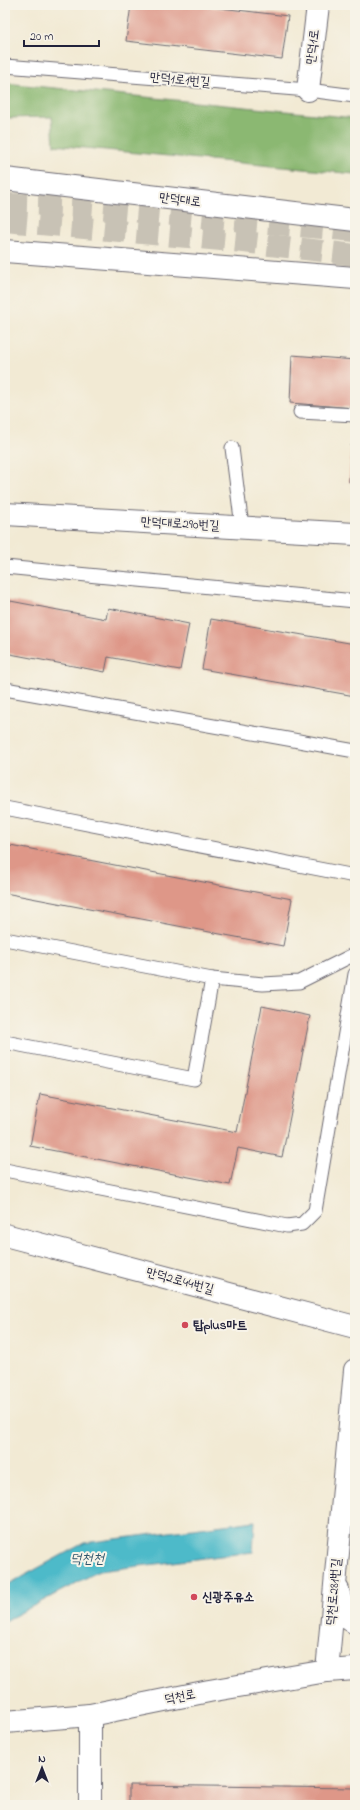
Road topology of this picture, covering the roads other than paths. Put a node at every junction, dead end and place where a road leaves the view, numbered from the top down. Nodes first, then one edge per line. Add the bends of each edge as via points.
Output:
1 (318, 5) edge
2 (5, 66) edge
3 (308, 90) junction
4 (355, 96) edge
5 (5, 180) edge
6 (355, 220) edge
7 (5, 251) edge
8 (355, 278) edge
9 (300, 412) dead end
10 (355, 415) edge
11 (232, 448) dead end
12 (5, 514) edge
13 (242, 527) junction
14 (355, 534) edge
15 (5, 567) edge
16 (355, 601) edge
17 (5, 688) edge
18 (355, 751) edge
19 (5, 808) edge
20 (355, 876) edge
21 (5, 939) edge
22 (355, 954) edge
23 (355, 974) edge
24 (212, 980) junction
25 (5, 1042) edge
26 (5, 1170) edge
27 (5, 1235) edge
28 (355, 1327) edge
29 (355, 1370) edge
30 (336, 1580) junction
31 (355, 1623) edge
32 (355, 1669) edge
33 (327, 1671) junction
34 (90, 1715) junction
35 (5, 1722) edge
36 (90, 1805) edge

1 - 3 street, 만덕1로
2 - 3 lane, 만덕1로1번길
3 - 4 lane, 만덕1로1번길
5 - 6 street, 만덕대로
7 - 8 street
9 - 10 lane
11 - 13 lane
12 - 13 street, 만덕대로290번길
13 - 14 street, 만덕대로290번길
15 - 16 lane
17 - 18 lane
19 - 20 lane
21 - 24 lane
22 - 24 lane via 299,982 263,984
23 - 26 lane via 315,1211 302,1224 287,1226
24 - 25 lane via 194,1078
27 - 28 street, 만덕2로44번길
29 - 30 street, 덕천로281번길
30 - 31 street via 344,1616
30 - 33 street, 덕천로281번길
32 - 33 street, 덕천로
33 - 34 street, 덕천로
34 - 35 street, 덕천로
34 - 36 street

